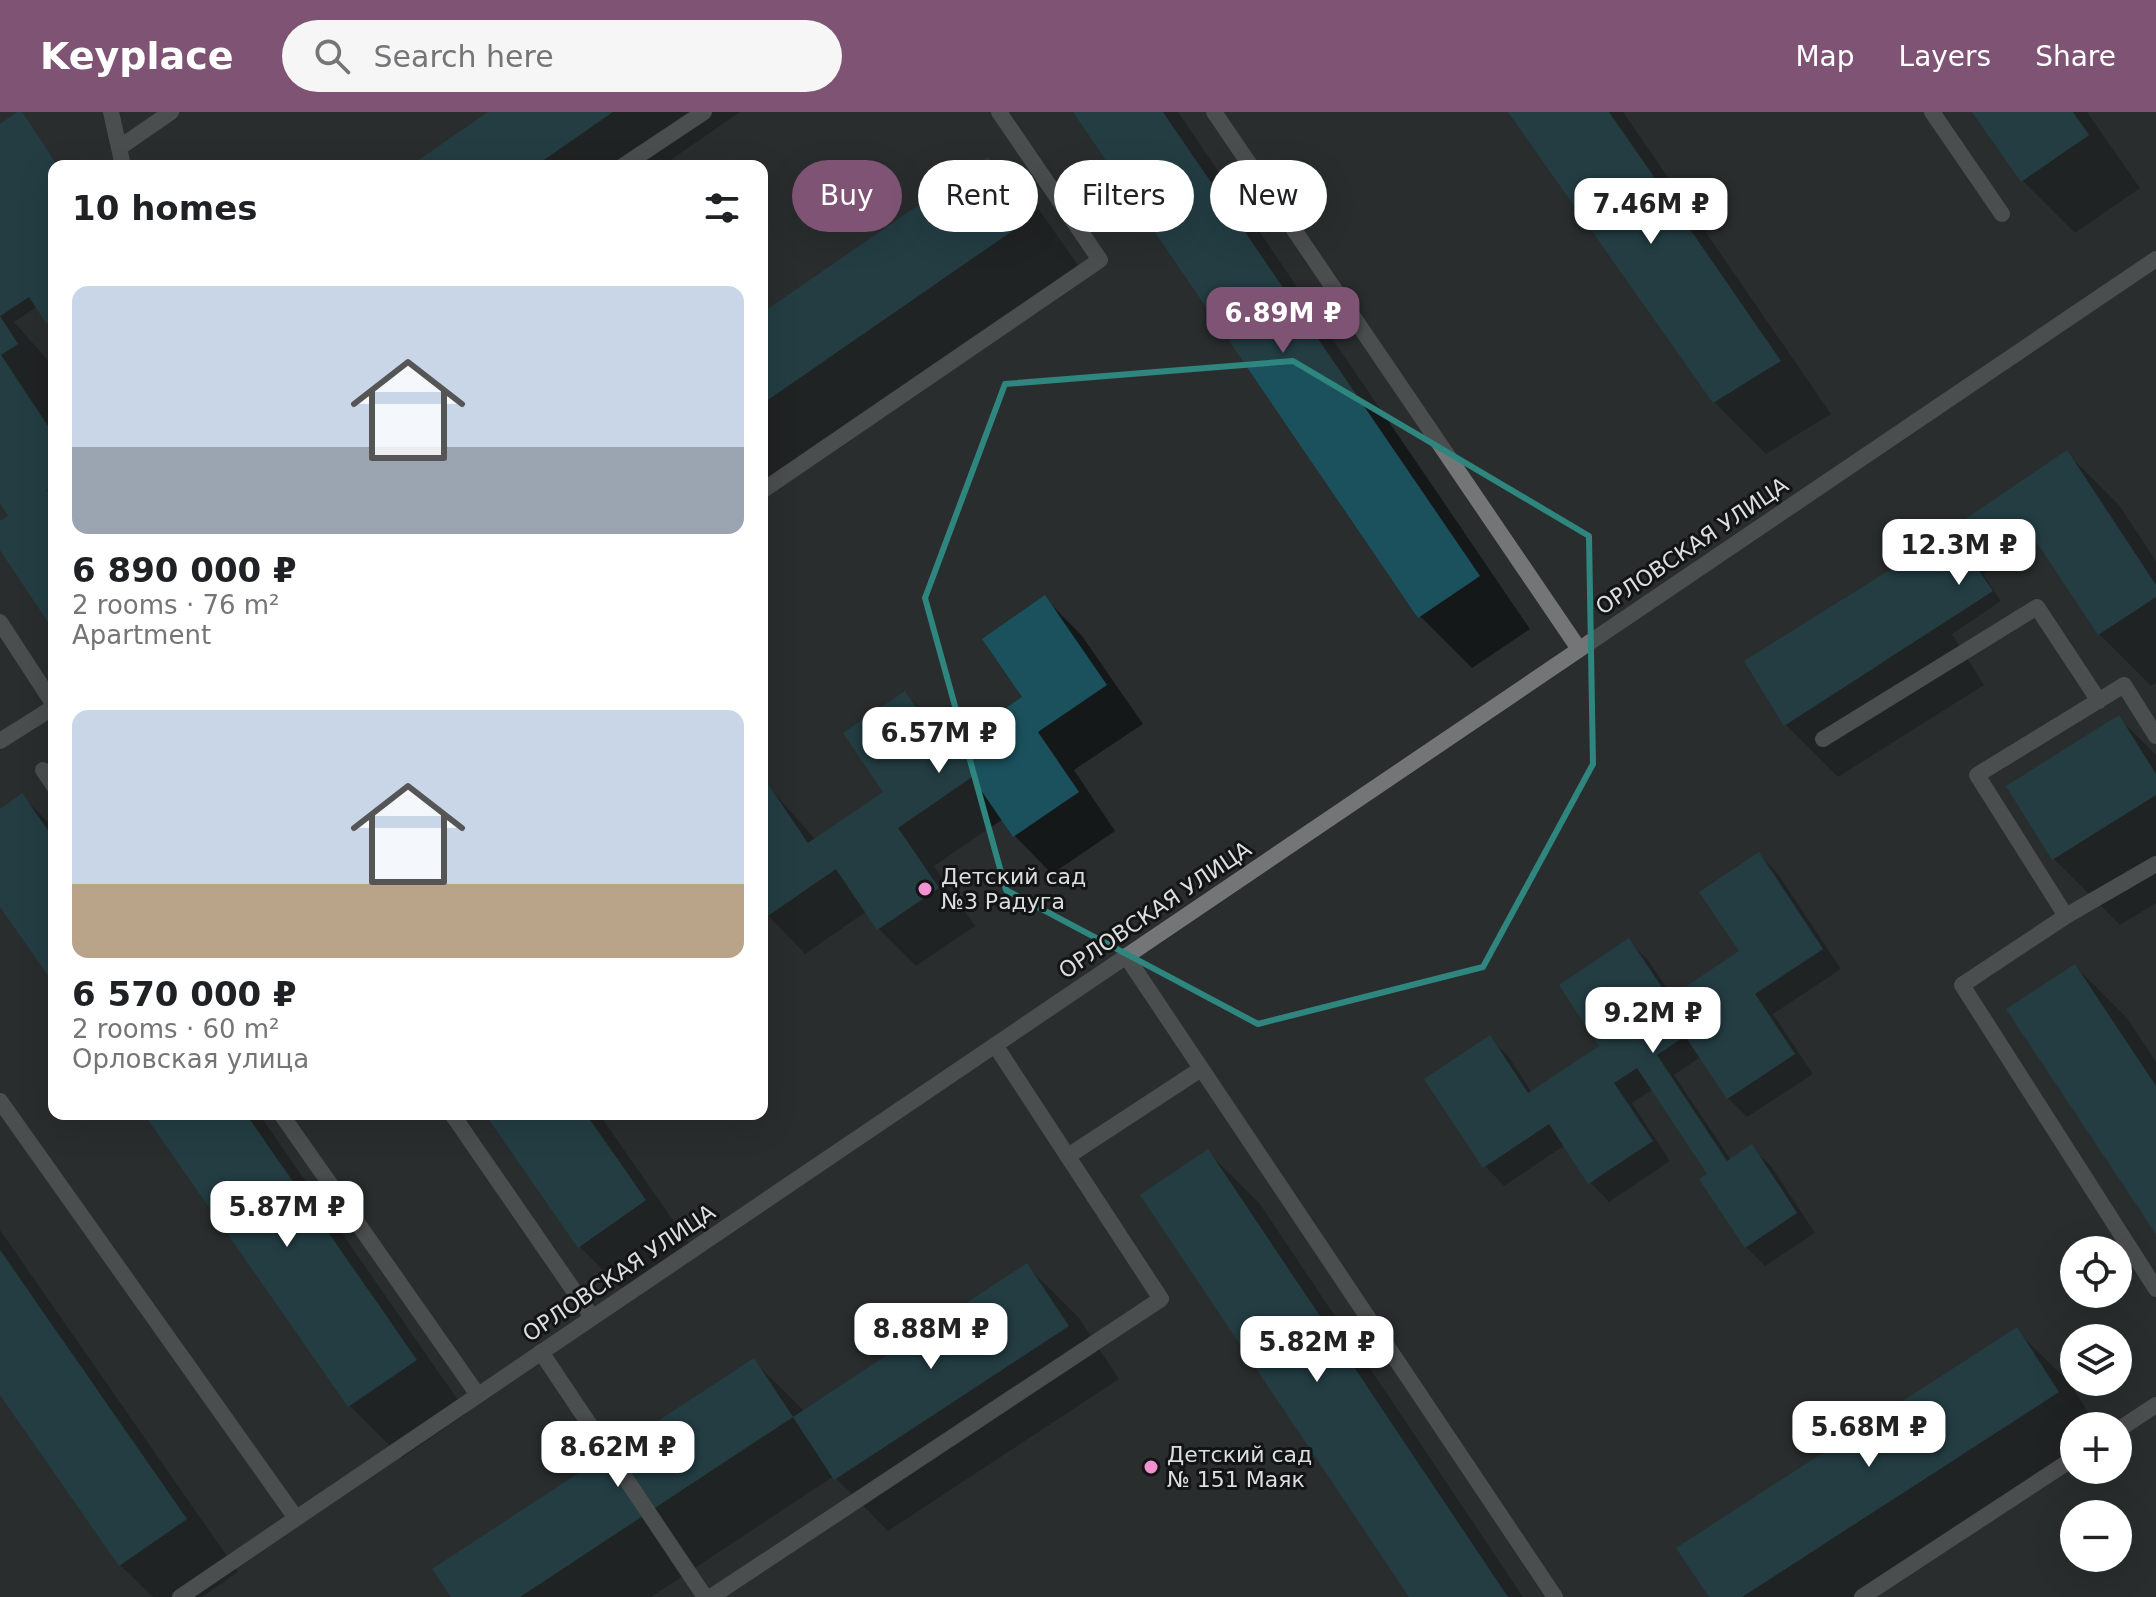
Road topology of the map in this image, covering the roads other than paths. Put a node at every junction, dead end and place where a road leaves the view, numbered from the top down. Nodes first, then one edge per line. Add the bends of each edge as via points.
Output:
1 (111, 112) edge
2 (171, 112) edge
3 (704, 112) edge
4 (999, 112) edge
5 (1214, 112) edge
6 (1932, 112) edge
7 (119, 148) junction
8 (122, 160) edge
9 (632, 160) edge
10 (2002, 214) dead end
11 (2156, 259) edge
12 (768, 487) edge
13 (0, 622) edge
14 (1579, 649) junction
15 (48, 697) edge
16 (2099, 701) junction
17 (48, 710) edge
18 (2156, 736) edge
19 (1823, 739) dead end
20 (0, 741) edge
21 (43, 770) dead end
22 (48, 777) edge
23 (2156, 864) edge
24 (2066, 916) junction
25 (1126, 956) junction
26 (995, 1045) junction
27 (1201, 1069) junction
28 (0, 1101) edge
29 (285, 1120) edge
30 (456, 1120) edge
31 (1068, 1156) junction
32 (2156, 1289) edge
33 (592, 1317) junction
34 (541, 1352) junction
35 (478, 1395) junction
36 (2156, 1405) edge
37 (2132, 1421) edge
38 (2060, 1467) edge
39 (296, 1518) junction
40 (180, 1597) edge
41 (705, 1597) edge
42 (711, 1597) edge
43 (1555, 1597) edge
44 (1862, 1597) edge

1 - 7 street
2 - 7 street
3 - 9 street
4 - 12 street via 1100,260
5 - 14 street
6 - 10 street
7 - 8 street
11 - 14 street, ОРЛОВСКАЯ УЛИЦА
13 - 15 street
14 - 25 street, ОРЛОВСКАЯ УЛИЦА
16 - 18 street via 2124,685
16 - 19 street via 2037,607
16 - 24 street via 1977,775
17 - 20 street
21 - 22 street
23 - 24 street
24 - 32 street via 1962,985
25 - 26 street, ОРЛОВСКАЯ УЛИЦА
25 - 27 street
26 - 31 street
26 - 33 street, ОРЛОВСКАЯ УЛИЦА
27 - 31 street
27 - 43 street
28 - 39 street
29 - 35 street
30 - 33 street
31 - 42 street via 1161,1299
33 - 34 street, ОРЛОВСКАЯ УЛИЦА
34 - 35 street, ОРЛОВСКАЯ УЛИЦА
34 - 41 street
35 - 39 street, ОРЛОВСКАЯ УЛИЦА
36 - 37 street
38 - 44 street
39 - 40 street, ОРЛОВСКАЯ УЛИЦА

